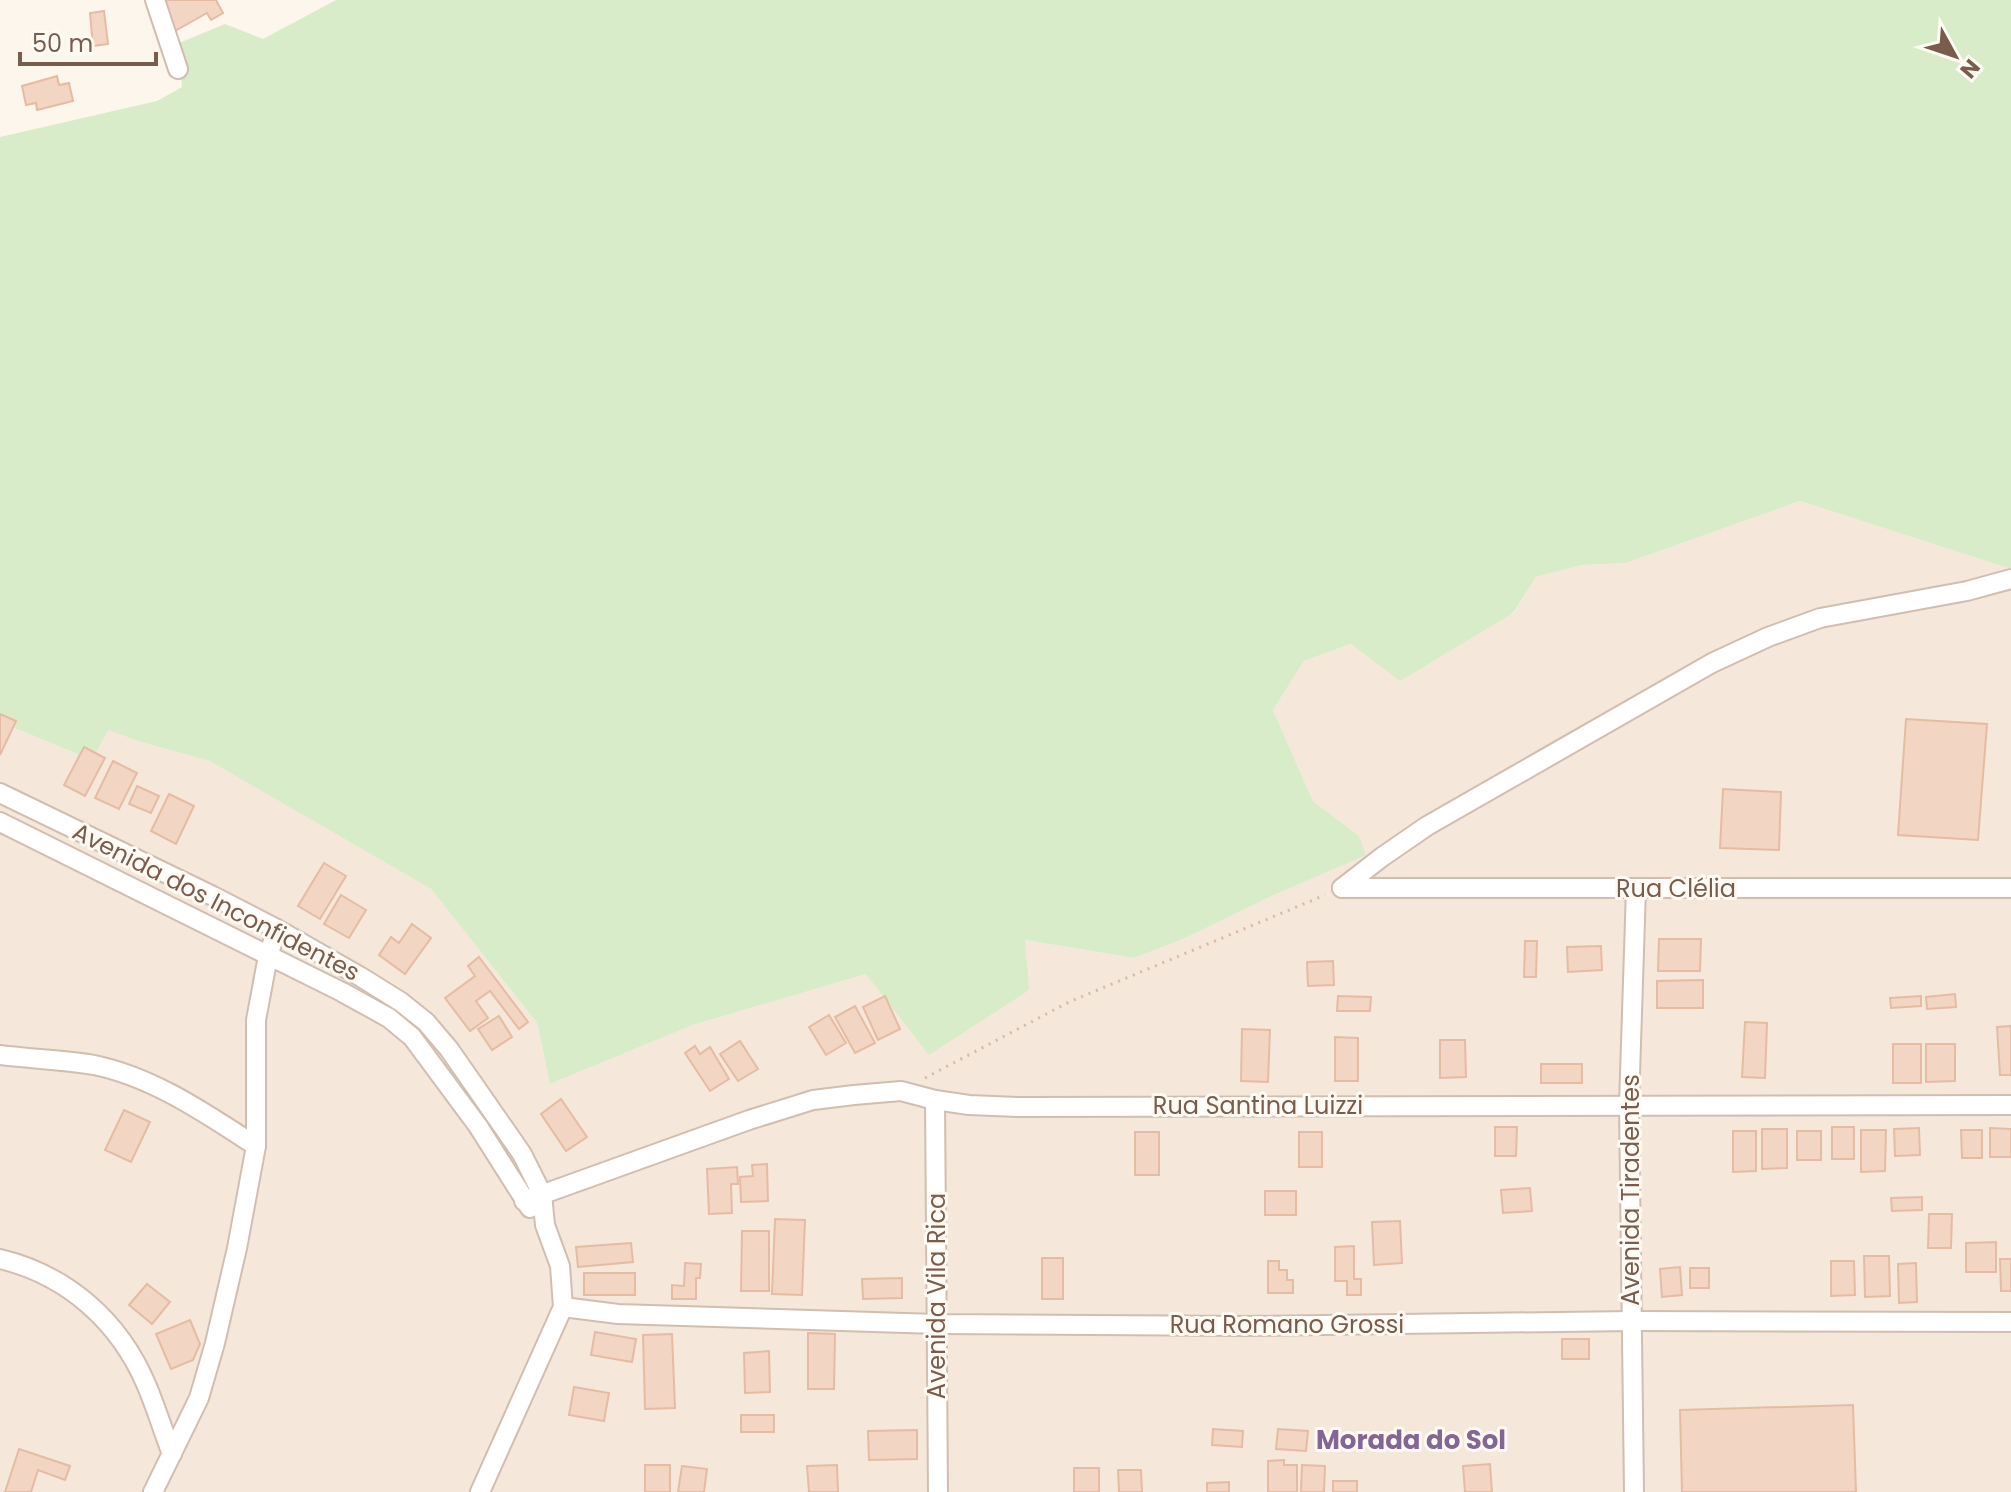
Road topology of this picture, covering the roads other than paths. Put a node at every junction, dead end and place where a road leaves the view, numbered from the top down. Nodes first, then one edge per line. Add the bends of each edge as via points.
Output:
1 (155, 0) edge
2 (178, 69) dead end
3 (2011, 579) edge
4 (0, 793) edge
5 (0, 822) edge
6 (2011, 888) edge
7 (1636, 889) junction
8 (277, 929) junction
9 (268, 956) junction
10 (0, 1055) edge
11 (935, 1100) junction
12 (1629, 1105) junction
13 (2011, 1105) edge
14 (256, 1146) junction
15 (533, 1198) junction
16 (0, 1259) edge
17 (563, 1307) junction
18 (1632, 1321) junction
19 (2011, 1322) edge
20 (937, 1324) junction
21 (172, 1454) junction
22 (153, 1492) edge
23 (480, 1492) edge
24 (938, 1492) edge
25 (1634, 1492) edge

1 - 2 street
3 - 7 street, Rua Clélia via 1820,618 1754,643 1427,826 1342,888
4 - 8 street, Avenida dos Inconfidentes
5 - 9 street, Avenida dos Inconfidentes
6 - 7 street, Rua Clélia
7 - 12 street, Avenida Tiradentes
8 - 9 street
8 - 15 street, Avenida dos Inconfidentes via 426,1022 522,1154
9 - 14 street via 256,1020
9 - 15 street, Avenida dos Inconfidentes via 354,998 412,1037
10 - 14 street via 95,1066 148,1083
11 - 12 street, Rua Santina Luizzi via 1018,1107
11 - 15 street, Rua Santina Luizzi via 901,1091 813,1100
11 - 20 street, Avenida Vila Rica
12 - 13 street, Rua Santina Luizzi
12 - 18 street, Avenida Tiradentes
14 - 21 street via 215,1343 199,1398
15 - 17 street, Avenida dos Inconfidentes via 560,1266
16 - 21 street via 44,1273 80,1295 106,1322 146,1383
17 - 20 street, Rua Romano Grossi via 618,1314
17 - 23 street, Avenida dos Inconfidentes
18 - 19 street, Rua Romano Grossi
18 - 20 street, Rua Romano Grossi
18 - 25 street, Avenida Tiradentes
20 - 24 street, Avenida Vila Rica
21 - 22 street

